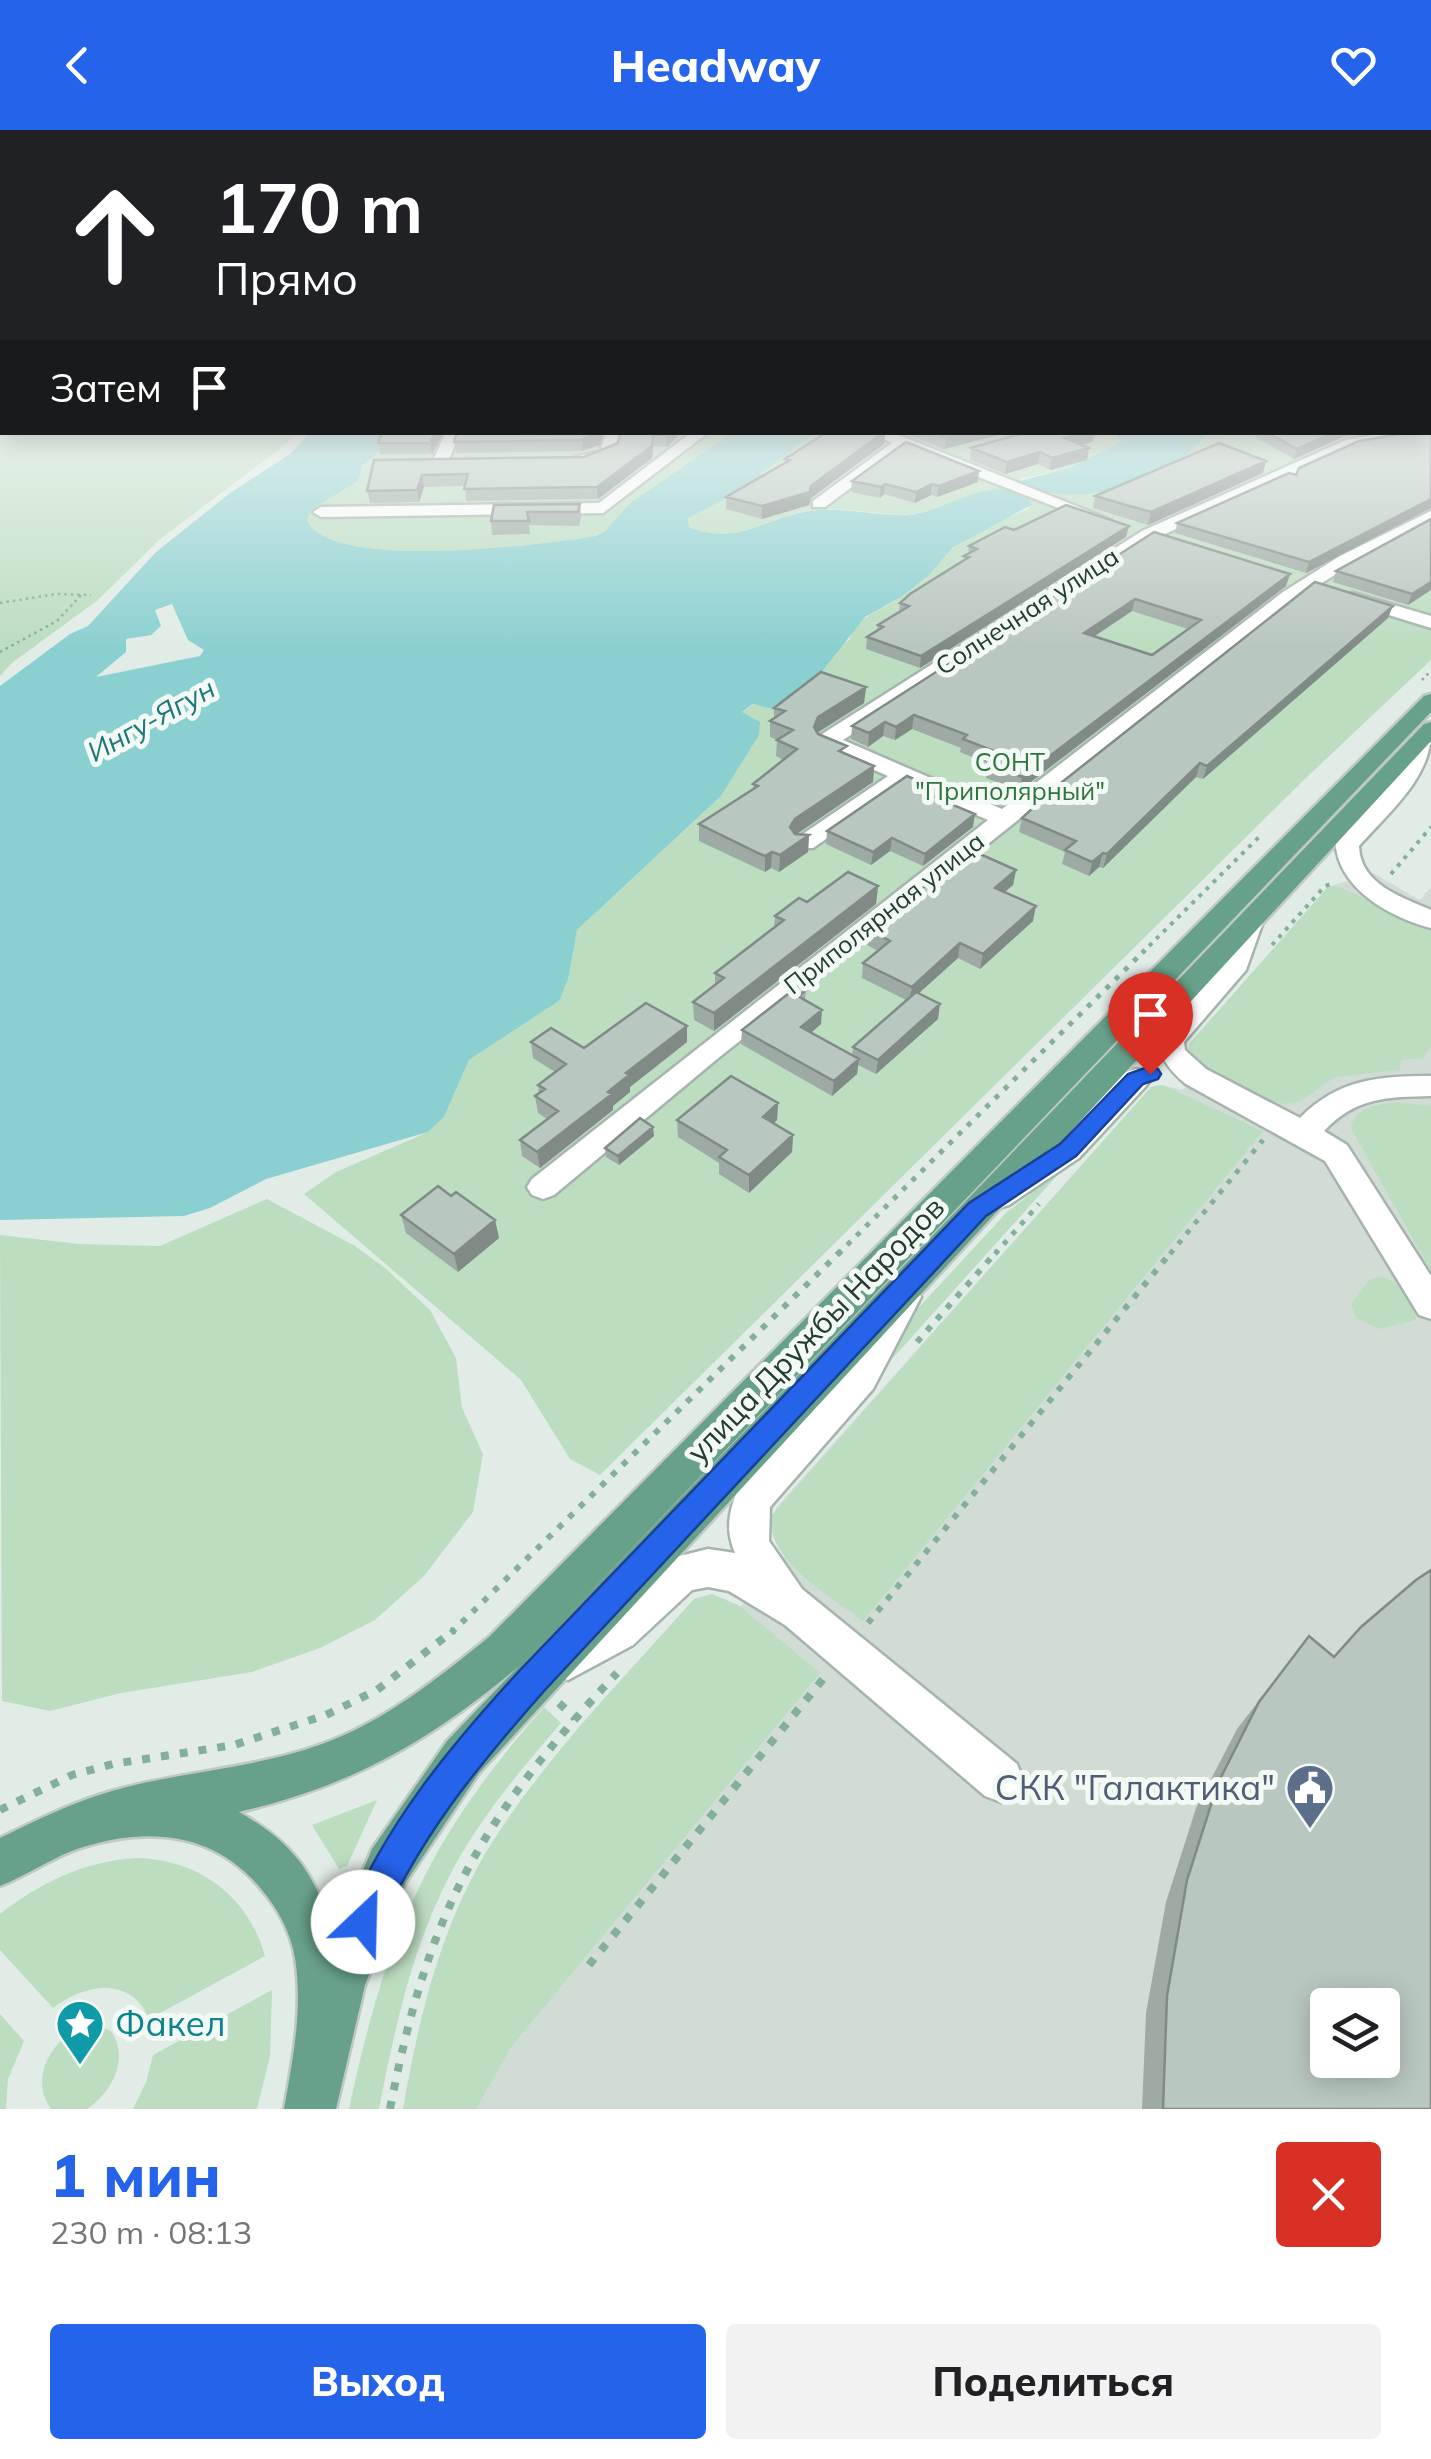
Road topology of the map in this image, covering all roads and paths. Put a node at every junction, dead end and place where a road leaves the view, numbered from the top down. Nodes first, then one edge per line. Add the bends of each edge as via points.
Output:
1 (662, 463) edge
2 (862, 463) edge
3 (958, 463) edge
4 (1301, 463) edge
5 (819, 504) dead end
6 (321, 512) dead end
7 (1431, 516) edge
8 (1131, 529) junction
9 (1183, 546) edge
10 (81, 595) junction
11 (90, 596) dead end
12 (1344, 596) edge
13 (0, 603) edge
14 (1431, 622) edge
15 (0, 652) edge
16 (1431, 671) edge
17 (1427, 718) edge
18 (902, 776) junction
19 (1353, 811) junction
20 (1004, 819) junction
21 (1431, 827) edge
22 (1261, 835) dead end
23 (805, 842) edge
24 (1348, 844) junction
25 (1343, 884) dead end
26 (1394, 901) junction
27 (1251, 919) junction
28 (1431, 920) edge
29 (1261, 956) dead end
30 (1185, 990) junction
31 (1170, 1042) junction
32 (1136, 1079) junction
33 (1431, 1086) edge
34 (1239, 1100) junction
35 (1058, 1125) junction
36 (1270, 1131) dead end
37 (1305, 1132) junction
38 (543, 1187) dead end
39 (1042, 1201) dead end
40 (978, 1210) junction
41 (916, 1275) junction
42 (1431, 1305) edge
43 (914, 1345) dead end
44 (803, 1395) junction
45 (750, 1501) junction
46 (800, 1612) junction
47 (862, 1631) dead end
48 (625, 1664) dead end
49 (533, 1679) junction
50 (838, 1680) dead end
51 (1001, 1780) dead end
52 (0, 1810) edge
53 (112, 1814) junction
54 (0, 1864) edge
55 (589, 1965) dead end
56 (322, 2056) junction
57 (310, 2109) edge
58 (390, 2109) edge

1 - 6 lane via 604,508
2 - 5 lane
3 - 8 lane
4 - 8 lane, Солнечная улица
7 - 20 lane, Приполярная улица via 1307,584
8 - 9 lane
8 - 18 lane, Солнечная улица via 827,742
10 - 11 path
10 - 13 path
10 - 15 path via 56,622
12 - 14 lane
16 - 17 path
17 - 19 main road, улица Дружбы Народов
17 - 24 lane via 1411,774
17 - 53 main road, улица Дружбы Народов via 504,1652 429,1710 353,1754 265,1784
18 - 20 lane, Солнечная улица
18 - 23 lane
19 - 24 lane
19 - 27 main road, улица Дружбы Народов
20 - 38 lane, Приполярная улица
21 - 26 path via 1382,885 1401,896
22 - 52 path via 469,1619 418,1662 326,1716 72,1776
24 - 26 lane via 1351,868
25 - 29 path via 1325,886
26 - 28 lane
27 - 30 main road, улица Дружбы Народов
27 - 31 lane via 1234,970
30 - 31 lane
30 - 35 main road, улица Дружбы Народов
31 - 34 lane via 1182,1066
32 - 34 lane via 1172,1074
32 - 35 lane
32 - 40 lane via 1068,1150
33 - 37 lane via 1350,1092
34 - 37 lane
35 - 40 main road, улица Дружбы Народов
36 - 47 path
37 - 42 lane via 1344,1161
39 - 43 path
40 - 41 main road, улица Дружбы Народов
41 - 44 main road, улица Дружбы Народов
41 - 45 lane via 860,1378
44 - 45 lane
44 - 49 main road, улица Дружбы Народов
45 - 46 lane via 745,1524 753,1552
46 - 49 lane via 736,1573 695,1569 670,1581 618,1630
46 - 51 lane
48 - 58 path via 514,1791 462,1872 423,1966
49 - 56 main road, улица Дружбы Народов via 463,1757 389,1866 340,1985
50 - 55 path via 829,1672
53 - 54 main road via 52,1833
53 - 56 main road via 169,1810 220,1823 282,1871 318,1952
56 - 57 main road

